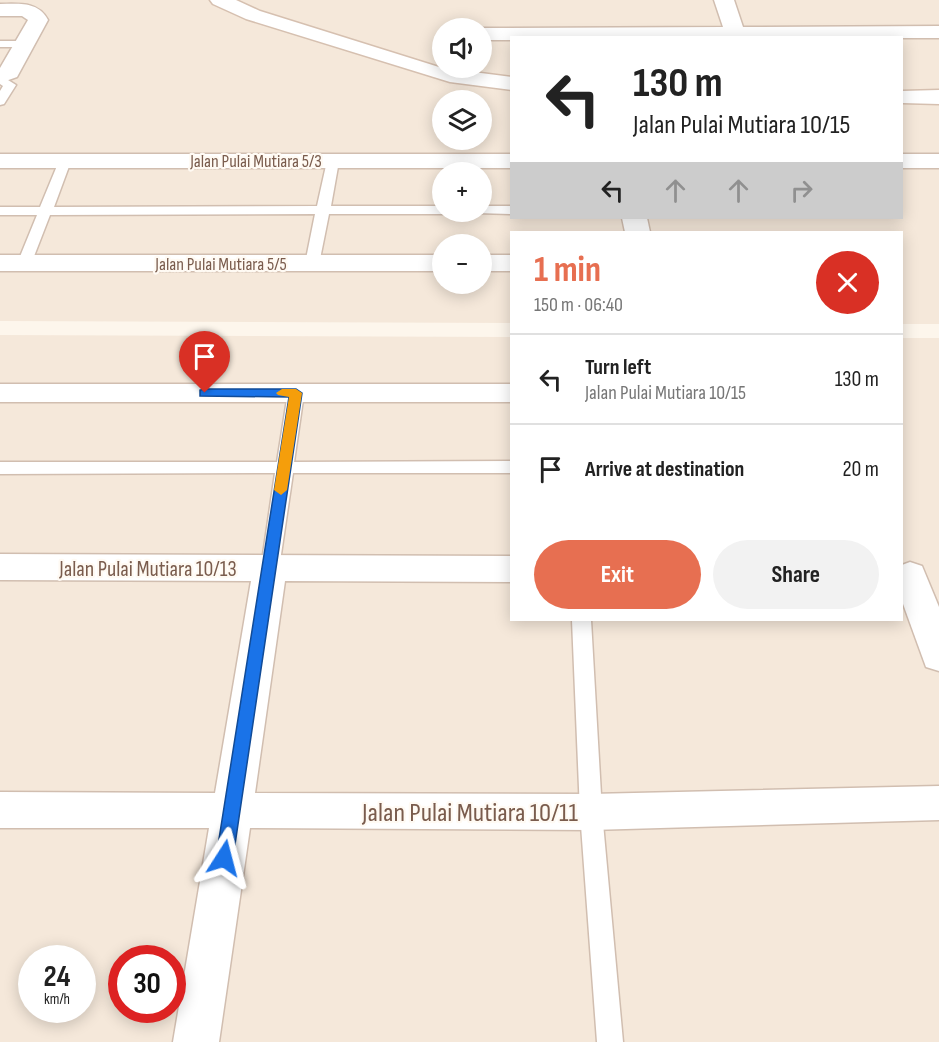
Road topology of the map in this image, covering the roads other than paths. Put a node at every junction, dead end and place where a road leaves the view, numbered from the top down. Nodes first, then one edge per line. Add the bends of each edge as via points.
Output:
1 (220, 0) edge
2 (724, 0) edge
3 (0, 10) edge
4 (939, 32) edge
5 (492, 34) edge
6 (735, 34) junction
7 (0, 44) edge
8 (24, 44) junction
9 (0, 78) edge
10 (510, 84) edge
11 (903, 97) edge
12 (939, 97) edge
13 (0, 101) edge
14 (0, 161) edge
15 (65, 161) junction
16 (333, 161) junction
17 (510, 161) edge
18 (903, 161) edge
19 (936, 168) edge
20 (432, 210) edge
21 (492, 210) edge
22 (510, 210) edge
23 (0, 211) edge
24 (44, 211) junction
25 (322, 211) junction
26 (432, 263) edge
27 (492, 263) edge
28 (510, 263) edge
29 (12, 264) edge
30 (312, 264) junction
31 (0, 393) edge
32 (296, 393) junction
33 (510, 393) edge
34 (510, 467) edge
35 (0, 468) edge
36 (284, 468) junction
37 (0, 567) edge
38 (270, 568) junction
39 (510, 569) edge
40 (917, 574) edge
41 (581, 621) edge
42 (939, 657) edge
43 (939, 803) edge
44 (0, 810) edge
45 (231, 812) junction
46 (591, 812) junction
47 (196, 1042) edge
48 (610, 1042) edge

1 - 10 street via 253,15 458,77
2 - 6 street
3 - 8 street via 35,14 38,20
4 - 6 street
5 - 6 street
7 - 8 lane
8 - 9 street via 9,72
9 - 13 lane via 9,85
11 - 12 street
14 - 15 street, Jalan Pulai Mutiara 5/3
15 - 16 street, Jalan Pulai Mutiara 5/3
15 - 24 lane
16 - 17 street, Jalan Pulai Mutiara 5/3
16 - 25 lane
18 - 19 street
20 - 25 lane
21 - 22 lane
23 - 24 lane
24 - 25 lane
24 - 29 lane
25 - 30 lane
26 - 30 street, Jalan Pulai Mutiara 5/5
27 - 28 street
29 - 30 street, Jalan Pulai Mutiara 5/5
31 - 32 street
32 - 33 street
32 - 36 lane
34 - 36 lane
35 - 36 lane
36 - 38 lane
37 - 38 street, Jalan Pulai Mutiara 10/13
38 - 39 street, Jalan Pulai Mutiara 10/13
38 - 45 street
40 - 42 street
41 - 46 lane
43 - 46 street, Jalan Pulai Mutiara 10/11
44 - 45 street, Jalan Pulai Mutiara 10/11
45 - 46 street, Jalan Pulai Mutiara 10/11
45 - 47 street
46 - 48 lane

